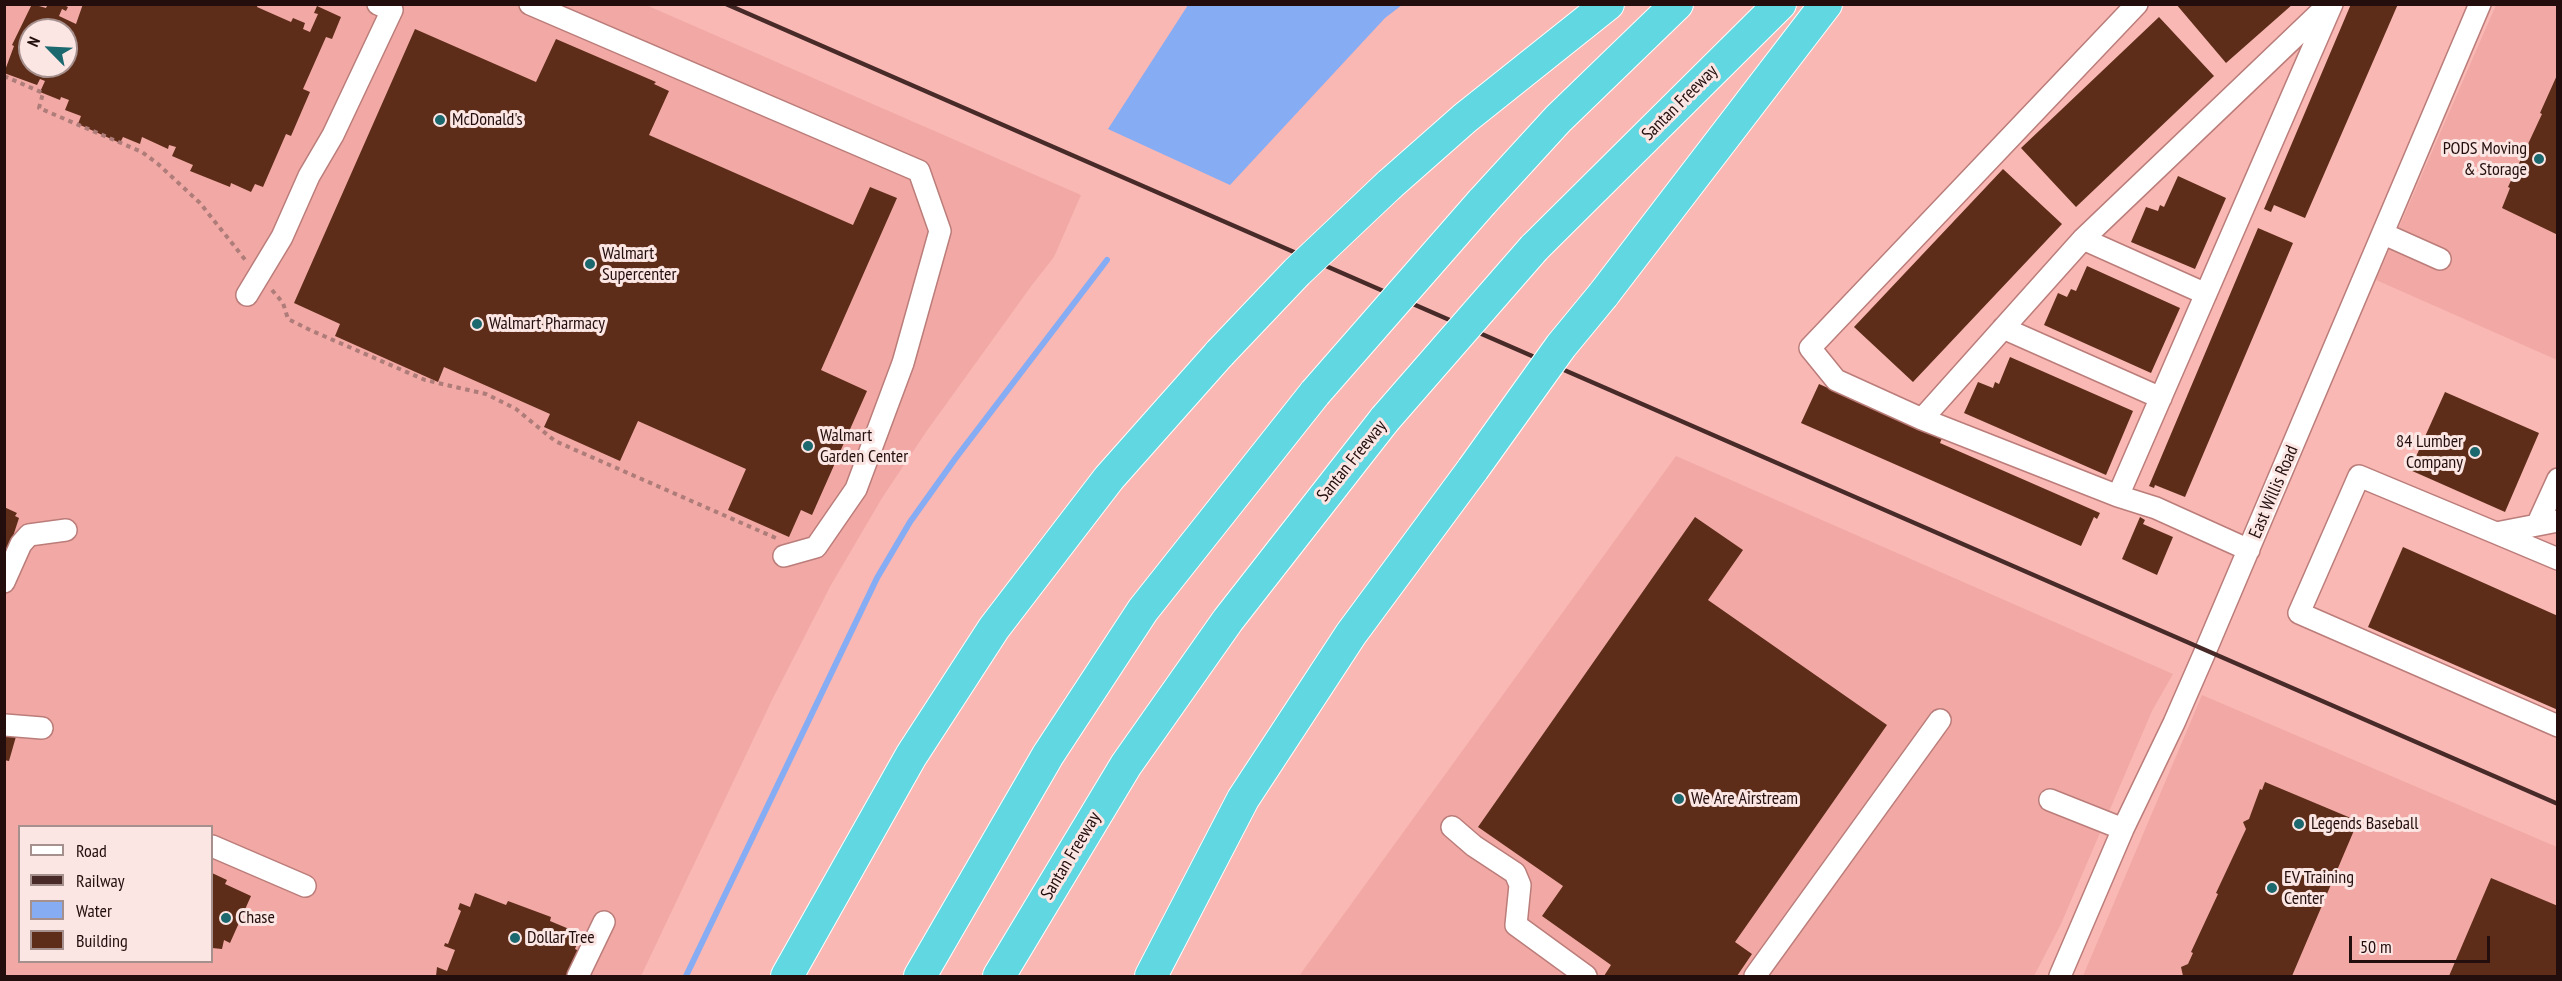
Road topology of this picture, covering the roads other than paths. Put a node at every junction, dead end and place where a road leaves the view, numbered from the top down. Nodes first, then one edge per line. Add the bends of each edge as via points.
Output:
1 (530, 4) edge
2 (1608, 4) edge
3 (1677, 4) edge
4 (1780, 4) edge
5 (1826, 4) edge
6 (2137, 4) edge
7 (2330, 4) edge
8 (2480, 4) edge
9 (392, 6) edge
10 (2384, 234) junction
11 (2083, 239) junction
12 (2440, 259) dead end
13 (2206, 294) junction
14 (247, 295) dead end
15 (2003, 328) junction
16 (2161, 398) junction
17 (1922, 419) junction
18 (2558, 479) edge
19 (2118, 496) junction
20 (2547, 523) edge
21 (66, 530) dead end
22 (2496, 532) junction
23 (2248, 550) junction
24 (784, 556) road end
25 (2558, 559) edge
26 (4, 582) edge
27 (1940, 720) dead end
28 (5, 725) edge
29 (2558, 726) edge
30 (42, 728) dead end
31 (2050, 800) dead end
32 (1452, 827) dead end
33 (2123, 829) junction
34 (213, 846) edge
35 (305, 886) dead end
36 (604, 922) dead end
37 (578, 976) edge
38 (787, 976) edge
39 (920, 976) edge
40 (999, 976) edge
41 (1151, 976) edge
42 (1586, 976) edge
43 (1755, 976) edge
44 (2060, 976) edge

1 - 24 street via 919,171 940,231 903,363 855,489 816,547
2 - 38 highway, bridge via 1465,118 1297,272 1109,478 994,628 911,756
3 - 39 highway, bridge via 1558,119 1482,202 1315,393 1143,609 1048,755
4 - 40 highway, Santan Freeway, bridge via 1534,248 1385,419 1228,620 1126,765
5 - 41 highway, bridge via 1561,346 1351,634 1243,799
6 - 17 street via 1810,348 1836,380
7 - 11 street
7 - 13 street
8 - 10 street, East Willis Road
9 - 14 street via 282,237
10 - 12 street
10 - 23 street, East Willis Road
11 - 13 street
11 - 15 street
13 - 16 street
15 - 16 street
15 - 17 street
16 - 19 street
17 - 19 street
18 - 20 street
19 - 23 street via 2156,508
20 - 22 street
21 - 26 street via 29,534
22 - 25 street
22 - 29 street via 2359,476 2299,613
23 - 33 street, East Willis Road via 2174,723
27 - 43 street
28 - 30 street
31 - 33 street
32 - 42 street via 1515,873 1520,885 1516,925
33 - 44 street, East Willis Road
34 - 35 street
36 - 37 street

